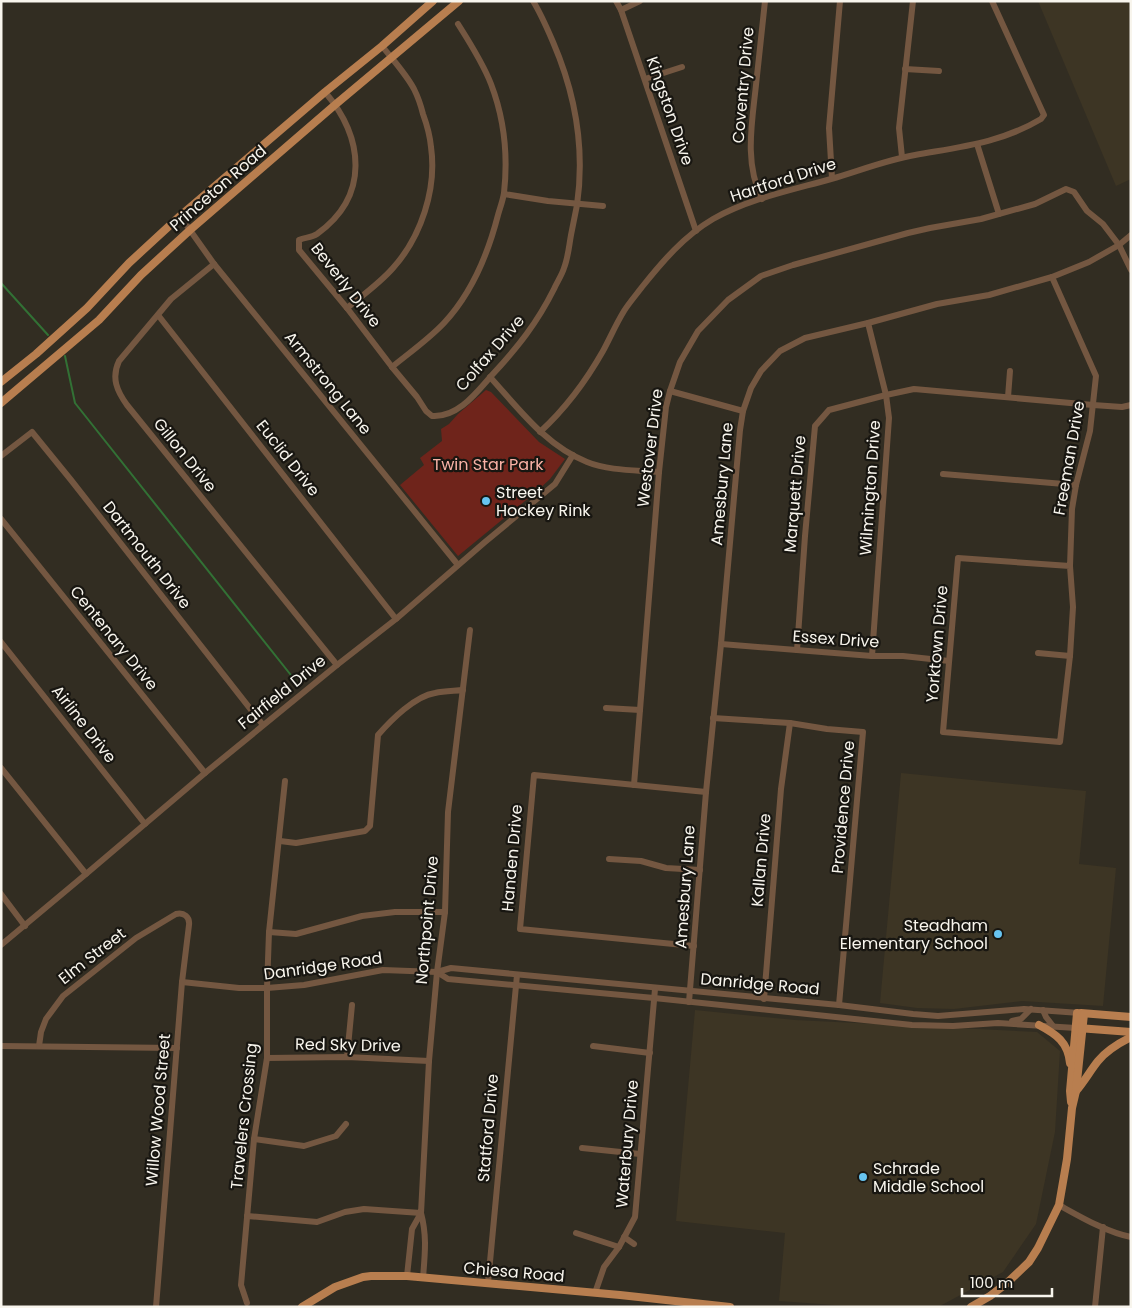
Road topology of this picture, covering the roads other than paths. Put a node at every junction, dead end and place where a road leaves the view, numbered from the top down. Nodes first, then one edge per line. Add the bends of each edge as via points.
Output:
1 (433, 1) edge
2 (459, 1) edge
3 (533, 1) edge
4 (616, 1) edge
5 (640, 1) edge
6 (765, 1) edge
7 (840, 1) edge
8 (913, 1) edge
9 (992, 1) edge
10 (621, 10) junction
11 (458, 24) dead end
12 (382, 46) junction
13 (392, 58) junction
14 (682, 67) dead end
15 (905, 69) junction
16 (939, 72) dead end
17 (645, 79) junction
18 (326, 92) junction
19 (336, 104) junction
20 (275, 135) junction
21 (977, 144) junction
22 (285, 148) junction
23 (902, 157) junction
24 (832, 178) junction
25 (504, 194) junction
26 (762, 198) junction
27 (577, 204) junction
28 (603, 206) dead end
29 (999, 214) junction
30 (180, 216) junction
31 (190, 230) junction
32 (696, 231) junction
33 (1131, 235) edge
34 (1119, 245) junction
35 (129, 263) junction
36 (214, 264) junction
37 (1131, 270) edge
38 (141, 275) junction
39 (1052, 277) junction
40 (347, 308) junction
41 (158, 315) junction
42 (868, 323) junction
43 (36, 354) junction
44 (45, 366) junction
45 (392, 367) junction
46 (1010, 371) dead end
47 (490, 377) junction
48 (1, 382) edge
49 (670, 391) junction
50 (886, 395) junction
51 (1008, 397) junction
52 (1, 403) edge
53 (1093, 405) junction
54 (1131, 405) edge
55 (743, 411) junction
56 (432, 416) joint
57 (540, 432) junction
58 (1, 456) edge
59 (573, 456) junction
60 (659, 472) junction
61 (943, 474) dead end
62 (1076, 485) junction
63 (1, 519) edge
64 (458, 564) junction
65 (1070, 566) junction
66 (396, 619) junction
67 (470, 630) dead end
68 (1, 642) edge
69 (721, 644) junction
70 (797, 650) junction
71 (1038, 653) dead end
72 (872, 656) junction
73 (1070, 656) junction
74 (949, 661) junction
75 (337, 665) junction
76 (463, 690) junction
77 (606, 708) dead end
78 (640, 710) junction
79 (713, 718) junction
80 (790, 723) junction
81 (263, 725) junction
82 (943, 732) joint
83 (1, 768) edge
84 (204, 774) junction
85 (285, 781) dead end
86 (634, 785) junction
87 (706, 792) junction
88 (145, 824) junction
89 (280, 841) junction
90 (609, 859) dead end
91 (700, 870) junction
92 (86, 874) junction
93 (1, 894) edge
94 (445, 912) junction
95 (187, 916) joint
96 (25, 926) junction
97 (270, 932) junction
98 (1, 944) edge
99 (694, 946) junction
100 (437, 972) junction
101 (517, 974) junction
102 (182, 982) junction
103 (516, 985) junction
104 (267, 988) junction
105 (655, 989) junction
106 (690, 992) junction
107 (654, 998) junction
108 (764, 999) junction
109 (689, 1002) junction
110 (352, 1005) dead end
111 (839, 1006) junction
112 (1031, 1009) junction
113 (1044, 1010) junction
114 (1081, 1013) junction
115 (1131, 1017) edge
116 (998, 1023) junction
117 (1039, 1025) junction
118 (1054, 1026) junction
119 (1079, 1028) junction
120 (1131, 1032) edge
121 (1131, 1037) edge
122 (1, 1046) edge
123 (39, 1046) junction
124 (593, 1046) dead end
125 (177, 1048) junction
126 (650, 1053) junction
127 (347, 1057) junction
128 (267, 1058) junction
129 (429, 1061) junction
130 (1072, 1079) junction
131 (1076, 1091) junction
132 (1072, 1108) junction
133 (346, 1124) dead end
134 (254, 1139) junction
135 (582, 1148) dead end
136 (640, 1154) junction
137 (1058, 1206) junction
138 (421, 1212) junction
139 (247, 1216) junction
140 (1103, 1227) junction
141 (576, 1233) dead end
142 (624, 1237) junction
143 (1131, 1237) edge
144 (634, 1244) dead end
145 (619, 1247) junction
146 (407, 1276) junction
147 (423, 1278) junction
148 (488, 1283) junction
149 (595, 1293) junction
150 (247, 1303) dead end
151 (674, 1304) edge
152 (156, 1307) edge
153 (302, 1307) edge
154 (730, 1307) edge
155 (971, 1307) edge
156 (1095, 1307) edge

1 - 12 main road, Princeton Road
2 - 13 main road, Princeton Road
3 - 27 street, Colfax Drive via 557,50 569,86 580,151
4 - 10 street, Kingston Drive
5 - 10 street
6 - 26 street, Coventry Drive via 751,126 752,167
7 - 24 street via 829,128
8 - 15 street
9 - 21 street, Hartford Drive via 1044,115 1012,134
10 - 17 street, Kingston Drive
11 - 25 street via 491,82 497,103 504,144
12 - 13 street
12 - 18 main road, Princeton Road
13 - 19 main road, Princeton Road
13 - 40 street via 414,88 426,122 432,168 429,193 412,242 394,268
14 - 17 street
15 - 16 street
15 - 23 street via 898,128
17 - 32 street, Kingston Drive
18 - 19 street, Beverly Drive
18 - 20 main road, Princeton Road
19 - 22 main road, Princeton Road
19 - 40 street, Beverly Drive via 354,146 352,189 345,204 331,220 315,235 299,240 298,245
20 - 22 main road
20 - 30 main road, Princeton Road
21 - 23 street, Hartford Drive
21 - 29 street
22 - 31 main road, Princeton Road
23 - 24 street, Hartford Drive
24 - 26 street, Hartford Drive
25 - 27 street
25 - 45 street via 487,251 466,294 444,324
26 - 32 street, Hartford Drive via 726,213
27 - 28 street
27 - 47 street, Colfax Drive via 564,268 548,302 525,338
29 - 34 street, Westover Drive via 1035,204 1066,189 1074,192
29 - 49 street, Westover Drive via 908,233 761,276 728,300 698,331 680,362
30 - 31 street, Armstrong Lane
30 - 35 main road, Princeton Road
31 - 36 street, Armstrong Lane
31 - 38 main road, Princeton Road
32 - 57 street, Hartford Drive via 669,255 633,298 581,386 555,419
33 - 34 street, Amesbury Lane
34 - 37 street
34 - 39 street, Amesbury Lane
35 - 38 main road
35 - 43 main road, Princeton Road via 87,308
36 - 41 street, Gillon Drive via 171,299
36 - 64 street, Armstrong Lane
38 - 44 main road, Princeton Road via 99,320
39 - 42 street, Amesbury Lane
39 - 53 street, Freeman Drive via 1096,376
40 - 45 street, Beverly Drive
41 - 66 street, Euclid Drive
41 - 75 street, Gillon Drive via 116,367 120,394
42 - 50 street, Wilmington Drive
42 - 55 street, Amesbury Lane via 805,338 780,351 761,370 750,388
43 - 44 main road
43 - 48 main road, Princeton Road
44 - 52 main road, Princeton Road
45 - 56 street, Beverly Drive
46 - 51 street
47 - 56 street, Colfax Drive via 472,397 453,411 445,416
47 - 57 street
49 - 55 street
49 - 60 street, Westover Drive
50 - 51 street, Marquett Drive via 914,389
50 - 70 street, Marquett Drive via 829,410 815,426
50 - 72 street, Wilmington Drive via 889,433
51 - 53 street, Marquett Drive
53 - 54 street, Marquett Drive
53 - 62 street, Freeman Drive
55 - 69 street, Amesbury Lane
57 - 59 street
58 - 81 street, Dartmouth Drive via 32,432
59 - 60 street via 608,467
59 - 64 street, Fairfield Drive via 555,484
60 - 78 street, Westover Drive
61 - 62 street
62 - 65 street, Freeman Drive
63 - 84 street, Centenary Drive
64 - 66 street, Fairfield Drive
65 - 73 street, Freeman Drive via 1073,608
65 - 74 street, Yorktown Drive via 958,558
66 - 75 street, Fairfield Drive
67 - 76 street, Northpoint Drive
68 - 88 street, Airline Drive
69 - 70 street, Essex Drive
69 - 79 street, Amesbury Lane
70 - 72 street, Essex Drive
71 - 73 street
72 - 74 street, Essex Drive
73 - 82 street, Freeman Drive via 1060,742
74 - 82 street, Yorktown Drive
75 - 81 street, Fairfield Drive
76 - 89 street via 434,693 416,700 378,735 370,826 365,831 296,843
76 - 94 street, Northpoint Drive via 448,812
77 - 78 street
78 - 86 street, Westover Drive
79 - 80 street, Providence Drive
79 - 87 street, Amesbury Lane
80 - 108 street, Kallan Drive via 781,789
80 - 111 street, Providence Drive via 863,732
81 - 84 street, Fairfield Drive
83 - 92 street
84 - 88 street, Fairfield Drive
85 - 89 street, Travelers Crossing
86 - 87 street
86 - 99 street, Handen Drive via 534,775 520,929
87 - 91 street, Amesbury Lane
88 - 92 street, Fairfield Drive
89 - 97 street, Travelers Crossing
90 - 91 street
91 - 99 street, Amesbury Lane
92 - 96 street, Fairfield Drive
93 - 96 street
94 - 97 street via 396,912 362,916 296,934
94 - 100 street, Northpoint Drive
95 - 102 street, Willow Wood Street via 189,924
95 - 123 street, Elm Street via 176,914 136,938 63,996 46,1019
96 - 98 street, Fairfield Drive
97 - 104 street, Travelers Crossing
99 - 106 street, Amesbury Lane
100 - 101 street, Danridge Road via 451,968
100 - 103 street, Danridge Road via 448,979
100 - 104 street, Danridge Road via 383,970 304,985
100 - 129 street, Northpoint Drive
101 - 103 street, Statford Drive
101 - 105 street, Danridge Road
102 - 104 street, Danridge Road
102 - 125 street, Willow Wood Street
103 - 107 street, Danridge Road
103 - 148 street, Statford Drive
104 - 128 street, Travelers Crossing
105 - 106 street, Danridge Road
105 - 107 street, Waterbury Drive
106 - 108 street, Danridge Road
106 - 109 street, Amesbury Lane
107 - 109 street, Danridge Road
107 - 126 street, Waterbury Drive
108 - 111 street, Danridge Road
109 - 116 street, Danridge Road via 926,1026
110 - 127 street
111 - 112 street, Danridge Road via 938,1016
112 - 113 street, Danridge Road
112 - 116 street via 1021,1019
113 - 114 street, Danridge Road
113 - 118 street
114 - 115 main road
114 - 119 main road
116 - 117 street, Danridge Road
117 - 118 street, Danridge Road
117 - 130 main road via 1064,1044 1070,1058
118 - 119 street, Danridge Road
119 - 120 main road
119 - 130 main road
119 - 131 main road
121 - 131 main road via 1107,1052
122 - 123 street
123 - 125 street
124 - 126 street
125 - 152 street, Willow Wood Street
126 - 136 street, Waterbury Drive
127 - 128 street, Red Sky Drive
127 - 129 street, Red Sky Drive
128 - 134 street, Travelers Crossing
129 - 138 street, Northpoint Drive
130 - 132 main road
131 - 132 main road
132 - 137 main road
133 - 134 street via 336,1136 304,1146
134 - 139 street, Travelers Crossing
135 - 136 street
136 - 142 street, Waterbury Drive via 634,1217
137 - 140 street
137 - 155 main road via 1029,1262 1007,1283
138 - 139 street via 364,1209 317,1222
138 - 146 street, Northpoint Drive via 412,1229
138 - 147 street, Northpoint Drive via 425,1228
139 - 150 street, Travelers Crossing via 241,1285
140 - 143 street
140 - 156 street
141 - 145 street
142 - 144 street
142 - 145 street, Waterbury Drive
145 - 149 street, Waterbury Drive via 604,1267
146 - 147 main road, Chiesa Road
146 - 153 main road, Chiesa Road via 363,1277 335,1287
147 - 148 main road, Chiesa Road
148 - 149 main road, Chiesa Road
149 - 151 main road, Chiesa Road
151 - 154 main road, Chiesa Road

